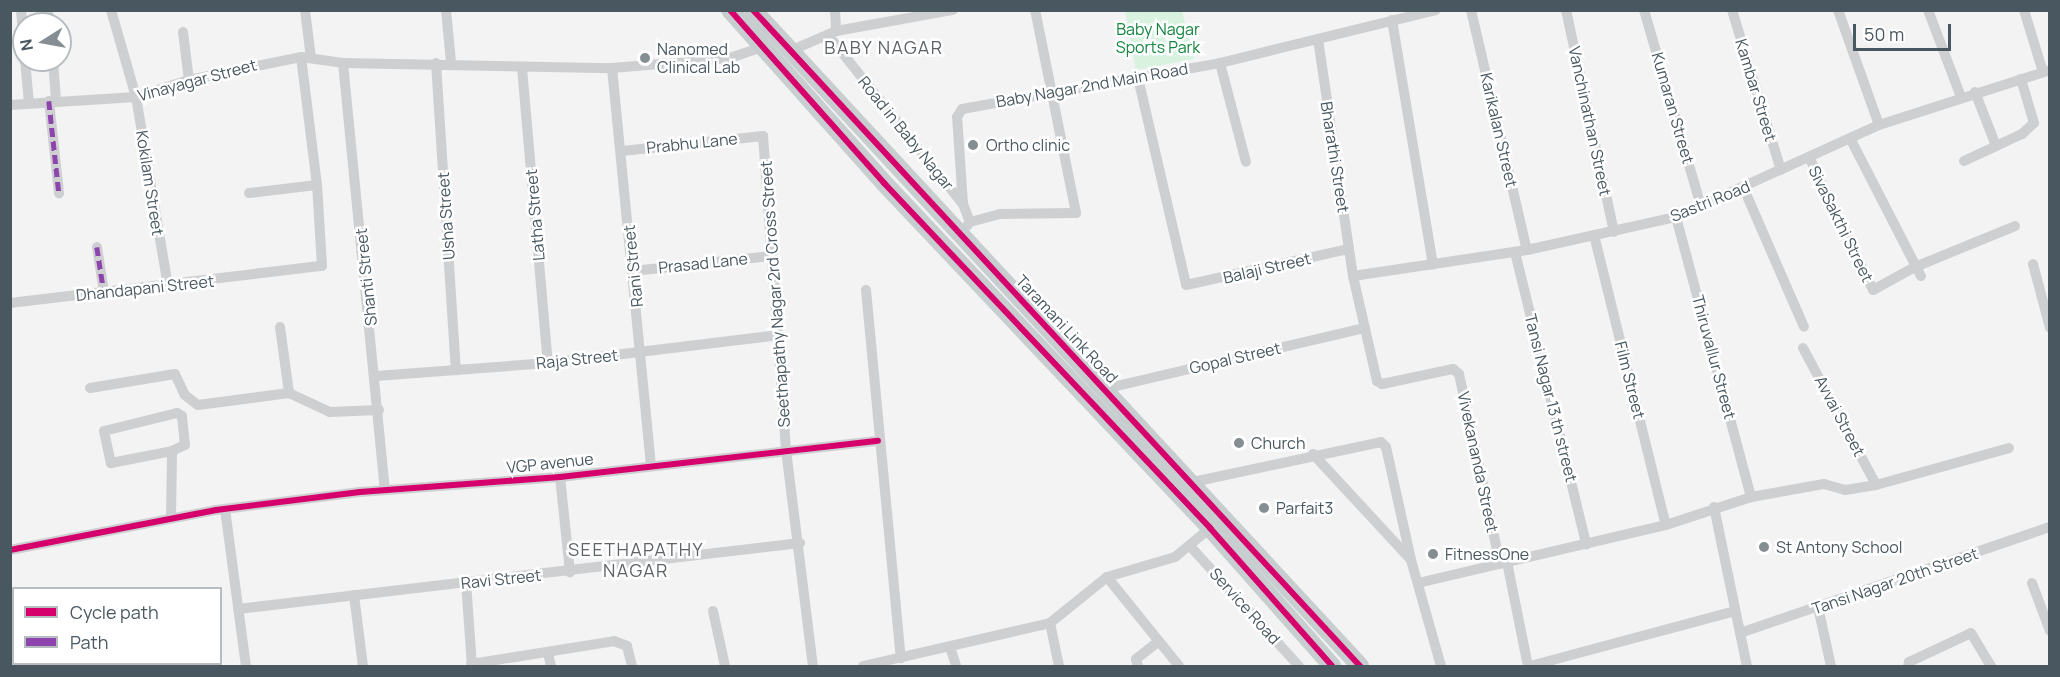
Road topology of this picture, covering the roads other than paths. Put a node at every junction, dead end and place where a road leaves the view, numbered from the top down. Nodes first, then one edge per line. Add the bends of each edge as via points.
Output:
1 (111, 10) edge
2 (305, 10) edge
3 (446, 10) edge
4 (730, 10) edge
5 (753, 10) edge
6 (835, 10) edge
7 (953, 10) edge
8 (1035, 10) edge
9 (1436, 10) edge
10 (1471, 10) edge
11 (1566, 10) edge
12 (1644, 10) edge
13 (1732, 10) edge
14 (1838, 10) edge
15 (1928, 10) edge
16 (2024, 10) edge
17 (1392, 20) junction
18 (183, 32) dead end
19 (832, 33) junction
20 (1317, 39) junction
21 (762, 47) junction
22 (790, 51) junction
23 (306, 58) junction
24 (451, 62) junction
25 (344, 63) junction
26 (436, 63) junction
27 (1220, 63) junction
28 (522, 68) junction
29 (612, 68) junction
30 (2046, 71) edge
31 (26, 72) edge
32 (53, 72) edge
33 (1138, 78) junction
34 (2021, 78) junction
35 (189, 80) junction
36 (1052, 90) junction
37 (1975, 93) junction
38 (136, 97) junction
39 (1961, 97) junction
40 (53, 101) junction
41 (29, 103) junction
42 (10, 105) edge
43 (1879, 125) junction
44 (763, 136) joint
45 (1851, 140) junction
46 (1996, 146) junction
47 (622, 151) junction
48 (1809, 159) junction
49 (1964, 161) dead end
50 (1246, 162) dead end
51 (1781, 170) junction
52 (317, 185) junction
53 (1744, 189) junction
54 (59, 193) dead end
55 (249, 193) dead end
56 (963, 204) junction
57 (936, 206) junction
58 (1701, 206) junction
59 (1676, 217) junction
60 (921, 221) junction
61 (2015, 226) dead end
62 (966, 228) junction
63 (1614, 232) junction
64 (1594, 235) junction
65 (97, 247) dead end
66 (1349, 249) junction
67 (1527, 250) junction
68 (1515, 252) junction
69 (772, 256) junction
70 (2033, 264) dead end
71 (1434, 265) junction
72 (633, 271) junction
73 (1918, 272) junction
74 (1353, 276) junction
75 (168, 287) junction
76 (866, 290) dead end
77 (104, 292) junction
78 (10, 303) edge
79 (280, 327) dead end
80 (1804, 327) dead end
81 (1365, 328) junction
82 (2049, 328) edge
83 (778, 336) junction
84 (1803, 348) dead end
85 (641, 352) junction
86 (548, 363) junction
87 (456, 370) junction
88 (376, 376) junction
89 (90, 388) dead end
90 (1104, 389) junction
91 (289, 393) junction
92 (379, 410) junction
93 (878, 441) junction
94 (2009, 448) dead end
95 (786, 450) junction
96 (172, 452) junction
97 (1313, 454) junction
98 (651, 465) junction
99 (560, 477) junction
100 (1193, 482) junction
101 (1876, 484) junction
102 (385, 490) junction
103 (1751, 497) junction
104 (1714, 507) junction
105 (225, 509) junction
106 (171, 518) junction
107 (1666, 525) junction
108 (2049, 527) edge
109 (1210, 528) junction
110 (800, 543) junction
111 (1586, 544) junction
112 (1190, 546) junction
113 (10, 550) edge
114 (1411, 560) junction
115 (1503, 563) junction
116 (570, 572) junction
117 (1107, 577) junction
118 (466, 582) junction
119 (1418, 583) junction
120 (2032, 583) dead end
121 (354, 595) junction
122 (1818, 608) junction
123 (238, 609) junction
124 (713, 611) dead end
125 (1735, 611) junction
126 (1050, 623) junction
127 (2049, 631) edge
128 (1740, 633) junction
129 (1158, 642) junction
130 (950, 647) junction
131 (548, 653) junction
132 (901, 658) junction
133 (472, 665) edge
134 (246, 666) edge
135 (363, 666) edge
136 (551, 666) edge
137 (632, 666) edge
138 (725, 666) edge
139 (813, 666) edge
140 (862, 666) edge
141 (956, 666) edge
142 (1059, 666) edge
143 (1138, 666) edge
144 (1179, 666) edge
145 (1299, 666) edge
146 (1332, 666) edge
147 (1360, 666) edge
148 (1441, 666) edge
149 (1529, 666) edge
150 (1747, 666) edge
151 (1831, 666) edge
152 (1908, 666) edge
153 (1991, 666) edge

1 - 38 street, Kokilam Street
2 - 23 street
3 - 24 street
4 - 21 main road, Taramani Link Road
5 - 22 main road, Taramani Link Road
6 - 19 street
7 - 19 street
8 - 36 street
9 - 17 street, Baby Nagar 2nd Main Road
10 - 67 street, Karikalan Street
11 - 63 street, Vanchinathan Street
12 - 58 street, Kumaran Street
13 - 51 street, Kambar Street
14 - 43 street
15 - 39 street
16 - 30 street
17 - 20 street, Baby Nagar 2nd Main Road
17 - 71 street
18 - 35 street
19 - 22 street
19 - 56 street, Road in Baby Nagar
20 - 27 street, Baby Nagar 2nd Main Road
20 - 66 street, Bharathi Street
21 - 29 street, Vinayagar Street via 730,58
21 - 60 main road, Taramani Link Road
22 - 57 main road, Taramani Link Road
23 - 25 street, Vinayagar Street
23 - 35 street, Vinayagar Street
23 - 52 street
24 - 26 street, Vinayagar Street
24 - 28 street, Vinayagar Street
25 - 26 street, Vinayagar Street
25 - 88 street, Shanti Street
26 - 87 street, Usha Street
27 - 33 street, Baby Nagar 2nd Main Road
27 - 50 street
28 - 29 street, Vinayagar Street
28 - 86 street, Latha Street
29 - 47 street, Rani Street
30 - 34 street, Sastri Road
31 - 41 street
32 - 40 street
33 - 36 street, Baby Nagar 2nd Main Road
33 - 66 street, Balaji Street via 1186,285
34 - 37 street, Sastri Road
34 - 46 street via 2034,123 2022,134
35 - 38 street, Vinayagar Street
36 - 56 street, Baby Nagar 2nd Main Road via 959,110
36 - 62 street via 1076,213 1000,214
37 - 39 street, Sastri Road
37 - 46 street
38 - 40 street, Vinayagar Street
38 - 75 street, Kokilam Street
39 - 43 street, Sastri Road
40 - 41 street, Vinayagar Street
40 - 54 street
41 - 42 street, Vinayagar Street
43 - 45 street, Sastri Road
44 - 47 street, Prabhu Lane
44 - 69 street, Seethapathy Nagar 2rd Cross Street
45 - 48 street, Sastri Road
45 - 73 street
46 - 49 street
47 - 72 street, Rani Street
48 - 51 street, Sastri Road
48 - 73 street, SivaSakthi Street via 1874,290
51 - 53 street, Sastri Road
52 - 55 street
52 - 75 street, Dhandapani Street via 324,263 319,268
53 - 58 street, Sastri Road
53 - 80 street
56 - 62 street, Road in Baby Nagar
57 - 60 main road
57 - 62 main road, Taramani Link Road
58 - 59 street, Sastri Road
59 - 63 street, Sastri Road
59 - 103 street, Thiruvallur Street
60 - 109 main road, Taramani Link Road
61 - 73 street
62 - 90 main road, Taramani Link Road
63 - 64 street, Sastri Road
64 - 67 street, Sastri Road
64 - 107 street, Film Street
65 - 77 street
66 - 74 street, Bharathi Street
67 - 68 street, Sastri Road
68 - 71 street, Sastri Road
68 - 111 street, Tansi Nagar 13 th street
69 - 72 street, Prasad Lane
69 - 83 street, Seethapathy Nagar 2rd Cross Street
70 - 82 street
71 - 74 street, Sastri Road
72 - 85 street, Rani Street
74 - 81 street, Vivekananda Street
75 - 77 street, Dhandapani Street
76 - 93 street
77 - 78 street, Dhandapani Street
79 - 91 street
81 - 90 street, Gopal Street
81 - 115 street, Vivekananda Street via 1380,384 1449,370 1459,374
83 - 85 street, Raja Street
83 - 95 street, Seethapathy Nagar 2rd Cross Street
84 - 101 street, Avvai Street
85 - 86 street, Raja Street
85 - 98 street, Rani Street
86 - 87 street, Raja Street
87 - 88 street, Raja Street
88 - 92 street, Shanti Street
89 - 91 street via 175,374 185,395 198,405
90 - 100 main road, Taramani Link Road
91 - 92 street via 330,412
92 - 102 street, Shanti Street
93 - 95 street, VGP avenue
93 - 132 street
94 - 101 street
95 - 98 street, VGP avenue
95 - 110 street, Seethapathy Nagar 2rd Cross Street
96 - 96 street via 185,445 180,414 105,431 111,463
96 - 106 street
97 - 100 street
97 - 114 street
97 - 114 street via 1383,443
98 - 99 street, VGP avenue
99 - 102 street, VGP avenue
99 - 116 street
100 - 147 main road, Taramani Link Road
101 - 103 street via 1845,490 1824,484
102 - 105 street, VGP avenue
103 - 104 street
104 - 107 street
104 - 125 street
105 - 106 street, VGP avenue
105 - 123 street
106 - 113 street, VGP avenue
107 - 111 street
108 - 122 street, Tansi Nagar 20th Street
109 - 112 street
109 - 146 main road, Taramani Link Road
110 - 116 street, Ravi Street
110 - 139 street, Seethapathy Nagar 2rd Cross Street
111 - 115 street
112 - 117 street via 1175,557
112 - 145 street, Service Road
114 - 119 street
115 - 119 street
115 - 149 street
116 - 118 street, Ravi Street
117 - 126 street
117 - 129 street
118 - 121 street, Ravi Street
118 - 133 street
119 - 148 street
120 - 127 street
121 - 123 street, Ravi Street
121 - 135 street
122 - 128 street, Tansi Nagar 20th Street
122 - 151 street
123 - 134 street
124 - 138 street
125 - 128 street
125 - 149 street
126 - 130 street
126 - 142 street
128 - 150 street
129 - 143 street via 1136,659
129 - 144 street
130 - 132 street
130 - 141 street
131 - 133 street
131 - 136 street
131 - 137 street via 623,642
132 - 140 street
152 - 153 street via 1909,662 1971,633

